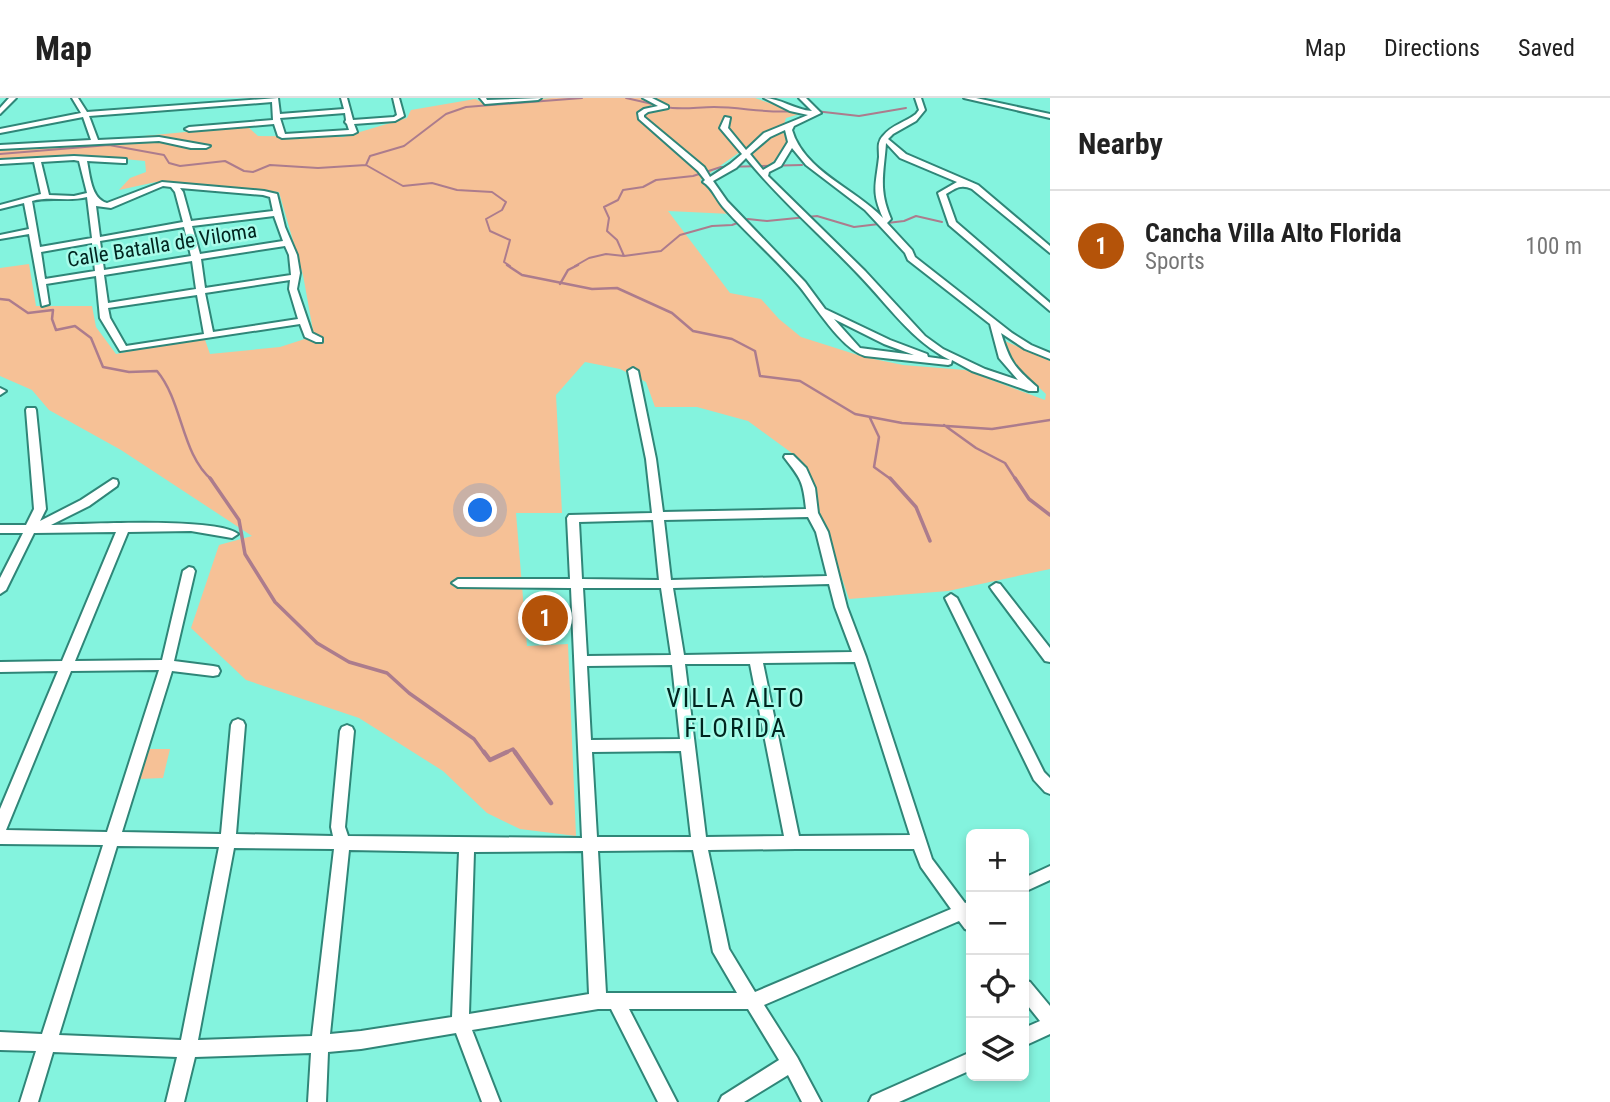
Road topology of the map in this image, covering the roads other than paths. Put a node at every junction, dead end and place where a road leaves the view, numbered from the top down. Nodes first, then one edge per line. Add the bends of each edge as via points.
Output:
1 (13, 98) edge
2 (75, 98) edge
3 (344, 98) edge
4 (396, 98) edge
5 (483, 98) edge
6 (532, 98) edge
7 (538, 98) edge
8 (646, 98) edge
9 (767, 98) edge
10 (802, 98) edge
11 (918, 98) edge
12 (967, 98) edge
13 (275, 99) edge
14 (185, 102) edge
15 (346, 111) junction
16 (0, 112) edge
17 (85, 114) junction
18 (817, 114) junction
19 (1050, 116) edge
20 (727, 118) dead end
21 (276, 119) junction
22 (348, 122) junction
23 (40, 124) junction
24 (792, 125) junction
25 (189, 129) junction
26 (0, 131) edge
27 (95, 141) junction
28 (792, 141) junction
29 (882, 142) junction
30 (44, 144) junction
31 (0, 147) edge
32 (746, 154) junction
33 (37, 159) junction
34 (82, 160) junction
35 (123, 161) dead end
36 (0, 162) edge
37 (764, 176) junction
38 (707, 182) junction
39 (967, 183) junction
40 (173, 184) junction
41 (91, 194) junction
42 (42, 197) junction
43 (28, 201) junction
44 (0, 207) edge
45 (278, 213) junction
46 (881, 223) junction
47 (187, 224) junction
48 (33, 231) junction
49 (0, 237) edge
50 (97, 240) junction
51 (288, 243) junction
52 (36, 250) junction
53 (1050, 250) edge
54 (196, 257) junction
55 (100, 273) junction
56 (295, 277) junction
57 (41, 282) junction
58 (200, 291) junction
59 (45, 304) dead end
60 (103, 306) junction
61 (818, 306) junction
62 (1050, 308) edge
63 (302, 321) junction
64 (994, 324) junction
65 (209, 335) junction
66 (319, 340) dead end
67 (1050, 356) edge
68 (948, 362) junction
69 (983, 372) junction
70 (631, 377) dead end
71 (32, 410) dead end
72 (789, 457) dead end
73 (113, 483) dead end
74 (812, 513) junction
75 (657, 517) junction
76 (124, 527) junction
77 (0, 529) edge
78 (31, 530) junction
79 (232, 534) dead end
80 (189, 571) dead end
81 (833, 580) junction
82 (458, 583) dead end
83 (576, 583) junction
84 (666, 584) junction
85 (996, 587) dead end
86 (0, 590) edge
87 (951, 598) dead end
88 (755, 657) junction
89 (860, 657) junction
90 (1050, 657) edge
91 (678, 658) junction
92 (579, 661) junction
93 (167, 666) junction
94 (0, 667) edge
95 (64, 667) junction
96 (213, 671) dead end
97 (239, 725) dead end
98 (347, 731) dead end
99 (688, 745) junction
100 (584, 746) junction
101 (1050, 788) edge
102 (0, 827) edge
103 (0, 837) edge
104 (112, 837) junction
105 (228, 842) junction
106 (342, 842) junction
107 (920, 842) junction
108 (793, 844) junction
109 (467, 845) junction
110 (588, 845) junction
111 (699, 845) junction
112 (1050, 873) edge
113 (1029, 883) edge
114 (966, 912) edge
115 (966, 916) edge
116 (1029, 994) edge
117 (598, 1001) junction
118 (616, 1001) junction
119 (752, 1001) junction
120 (1050, 1020) edge
121 (460, 1022) junction
122 (1050, 1026) edge
123 (1029, 1035) edge
124 (0, 1041) edge
125 (48, 1041) junction
126 (320, 1044) junction
127 (188, 1049) junction
128 (966, 1062) edge
129 (791, 1063) junction
130 (29, 1102) edge
131 (175, 1102) edge
132 (317, 1102) edge
133 (491, 1102) edge
134 (668, 1102) edge
135 (727, 1102) edge
136 (811, 1102) edge
137 (878, 1102) edge

1 - 16 street
2 - 17 street
3 - 15 street
4 - 22 street via 401,116 396,119
5 - 6 street via 485,102
6 - 7 street
8 - 38 street via 666,107 646,110 640,114 642,118 701,169
9 - 18 street
10 - 18 street
11 - 29 street via 919,117 886,134
12 - 19 street
13 - 14 street
13 - 21 street
14 - 17 street
14 - 25 street
15 - 21 street
15 - 22 street
17 - 23 street
17 - 27 street
18 - 24 street
20 - 32 street via 724,128
21 - 22 street via 282,136 353,132
21 - 25 street
23 - 26 street
23 - 30 street
24 - 28 street via 787,133
24 - 32 street via 767,135
25 - 27 street via 206,146 159,139
27 - 30 street
28 - 37 street
28 - 46 street via 805,161 858,199
29 - 39 street via 888,141 902,156
29 - 46 street via 885,154 876,190 887,219
30 - 31 street
32 - 37 street
32 - 38 street
33 - 34 street
33 - 36 street
33 - 42 street via 45,192
34 - 35 street
34 - 41 street
37 - 69 street via 922,338
38 - 61 street
39 - 53 street
39 - 62 street via 942,193 952,223
40 - 41 street via 151,186 108,206 99,204
40 - 45 street via 270,194
40 - 47 street
41 - 42 street
41 - 50 street
42 - 43 street
43 - 44 street
43 - 48 street
45 - 47 street
45 - 51 street
46 - 64 street via 911,258
47 - 50 street
47 - 54 street
48 - 49 street
48 - 52 street
50 - 52 street
50 - 55 street
51 - 54 street, Calle Batalla de Viloma
51 - 56 street
52 - 57 street
54 - 55 street, Calle Batalla de Viloma
54 - 58 street
55 - 57 street, Calle Batalla de Viloma
55 - 60 street
56 - 58 street
56 - 63 street via 293,289
57 - 59 street
58 - 60 street
58 - 65 street
60 - 65 street via 123,349
61 - 68 street via 910,352
61 - 68 street via 858,350
63 - 65 street
63 - 66 street via 308,335
64 - 67 street via 1024,346
64 - 69 street via 1004,358 1033,389
68 - 69 street
70 - 75 street via 651,459
71 - 78 street via 40,509
72 - 74 street via 806,479
73 - 78 street
74 - 75 street
74 - 81 street via 822,532
75 - 83 street via 573,518
75 - 84 street
76 - 78 street
76 - 79 street via 191,527
76 - 95 street
77 - 78 street
78 - 86 street
80 - 93 street
81 - 84 street
81 - 89 street
82 - 83 street
83 - 84 street
83 - 92 street
84 - 91 street
85 - 90 street
87 - 101 street via 1038,776
88 - 89 street
88 - 91 street
88 - 108 street
89 - 107 street
91 - 92 street
91 - 99 street
92 - 100 street
93 - 95 street
93 - 96 street
93 - 104 street
94 - 95 street
95 - 102 street
97 - 105 street
98 - 106 street via 338,827
99 - 100 street
99 - 111 street
100 - 110 street
103 - 104 street
104 - 105 street
104 - 125 street
105 - 106 street
105 - 127 street
106 - 109 street
106 - 126 street
107 - 108 street
107 - 114 street via 926,862
108 - 111 street
109 - 110 street
109 - 121 street
110 - 111 street
110 - 117 street
111 - 119 street via 721,952
112 - 113 street
115 - 119 street
116 - 120 street
117 - 118 street
117 - 121 street
118 - 119 street
118 - 134 street
119 - 129 street
121 - 126 street
121 - 133 street
122 - 123 street
124 - 125 street
125 - 127 street
125 - 130 street
126 - 127 street
126 - 132 street
127 - 131 street
128 - 137 street
129 - 135 street
129 - 136 street

